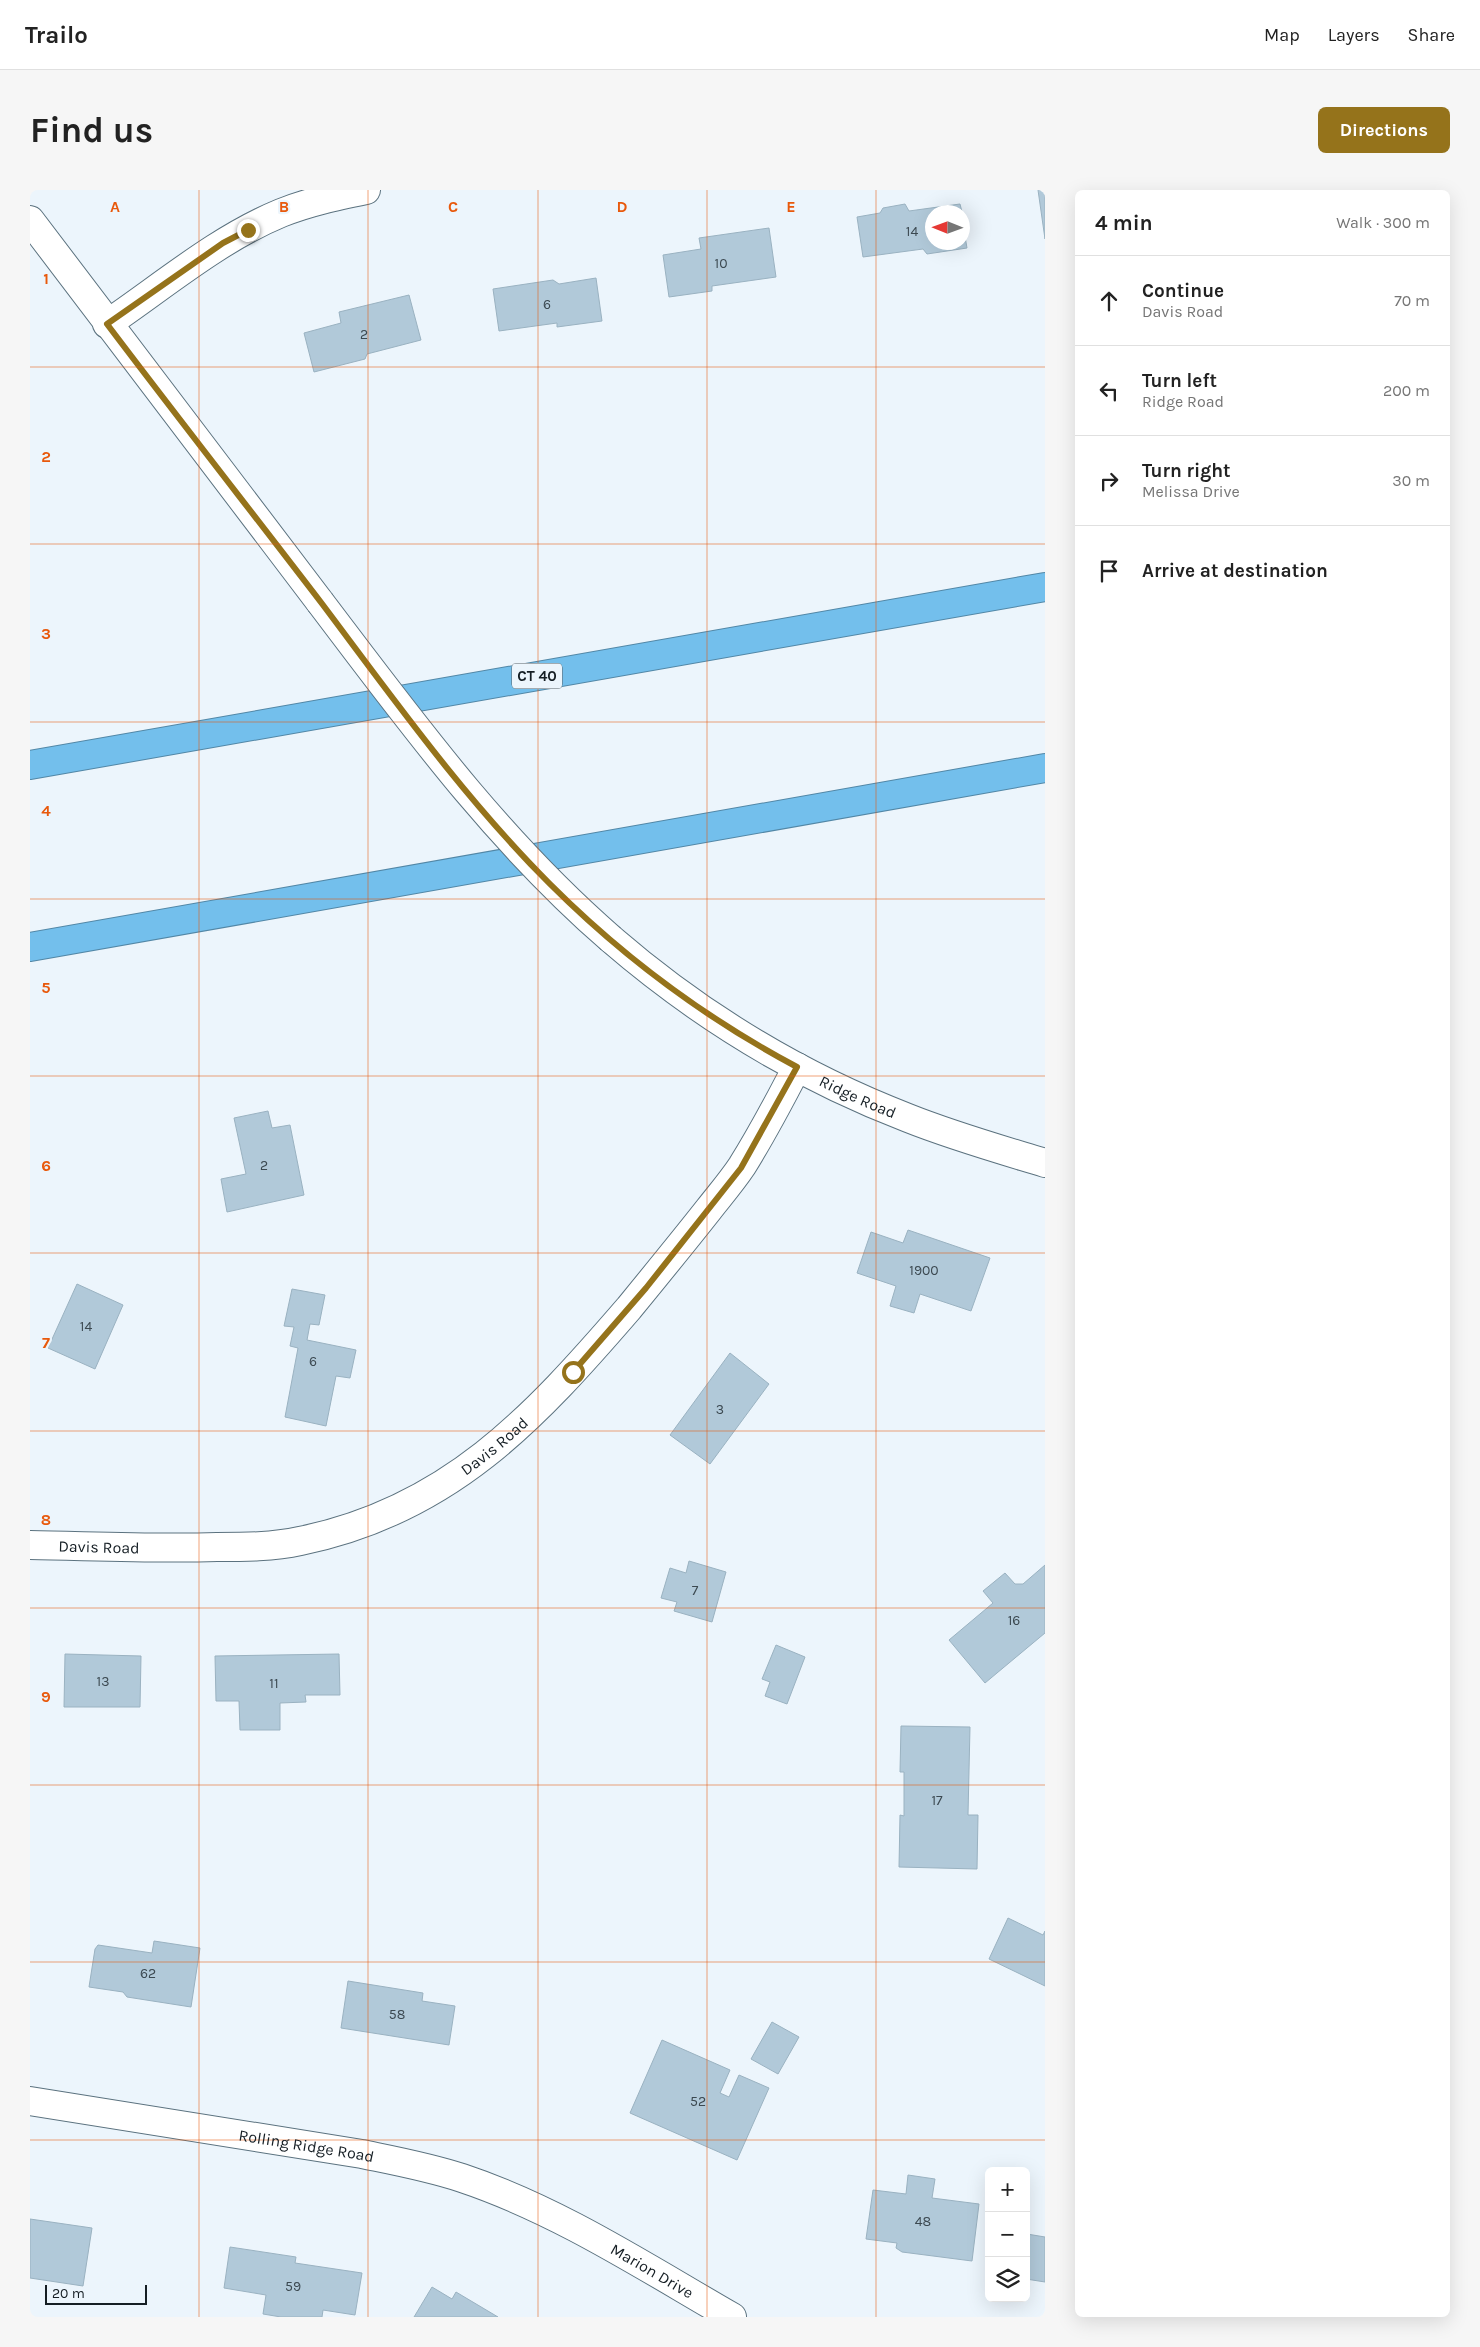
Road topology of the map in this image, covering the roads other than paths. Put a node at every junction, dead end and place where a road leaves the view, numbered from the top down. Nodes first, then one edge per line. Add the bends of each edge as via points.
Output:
1 (366, 190) edge
2 (30, 220) edge
3 (107, 324) junction
4 (1045, 587) edge
5 (30, 765) edge
6 (1045, 768) edge
7 (30, 946) edge
8 (797, 1067) junction
9 (1045, 1163) edge
10 (30, 1545) edge
11 (30, 2101) edge
12 (572, 2226) joint
13 (732, 2317) edge

1 - 3 main road via 281,213 223,243
2 - 3 main road, Ridge Road
3 - 8 main road, Ridge Road, bridge via 425,740 488,817 550,884 611,939 696,1006
4 - 5 highway, CT 40
6 - 7 highway
8 - 9 main road, Ridge Road via 908,1118
8 - 10 main road, Davis Road via 741,1168 646,1288 528,1419 454,1478 388,1514 346,1530 298,1542 191,1548
11 - 12 main road, Rolling Ridge Road via 416,2164 463,2178
12 - 13 main road, Marion Drive

